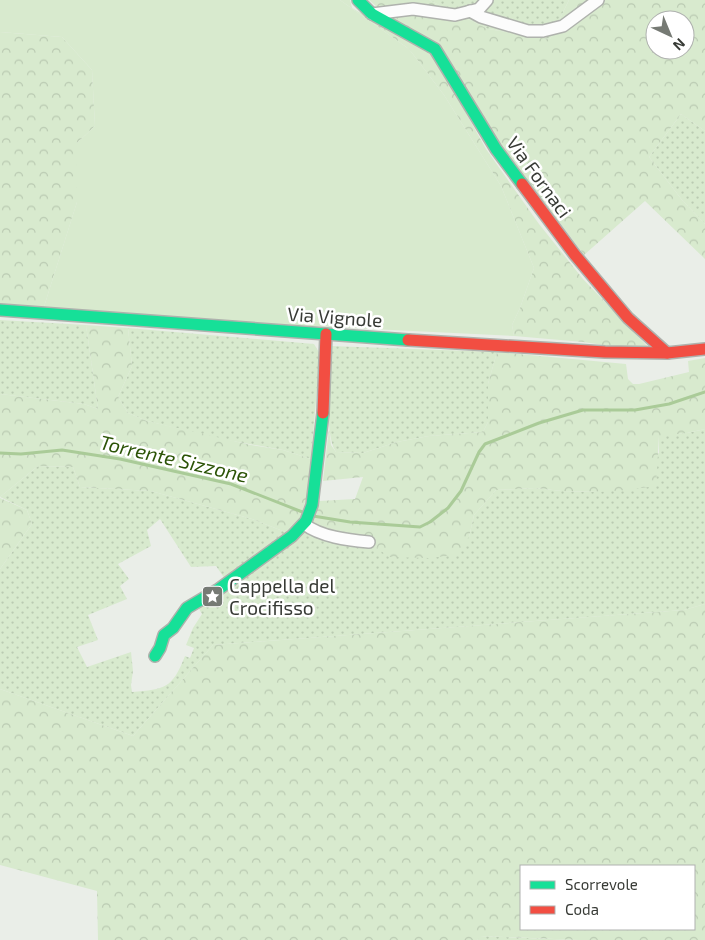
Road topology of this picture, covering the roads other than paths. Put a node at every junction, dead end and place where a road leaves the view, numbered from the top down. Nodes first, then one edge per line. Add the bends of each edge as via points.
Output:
1 (358, 0) edge
2 (487, 0) edge
3 (598, 0) edge
4 (470, 11) junction
5 (372, 14) junction
6 (0, 310) edge
7 (326, 334) junction
8 (705, 349) edge
9 (667, 353) junction
10 (305, 523) junction
11 (369, 542) dead end
12 (155, 656) dead end

1 - 5 street, Via Fornaci
2 - 4 street via 479,9
3 - 4 street via 563,26 543,31 528,31
4 - 5 street via 455,15 413,9
5 - 9 street, Via Fornaci via 435,49 496,148 575,255 628,318
6 - 7 street, Via Vignole
7 - 9 street, Via Vignole via 520,348
7 - 10 street via 322,428 312,505
8 - 9 street
10 - 11 street via 313,531
10 - 12 street via 245,571 181,614 173,628 164,635

